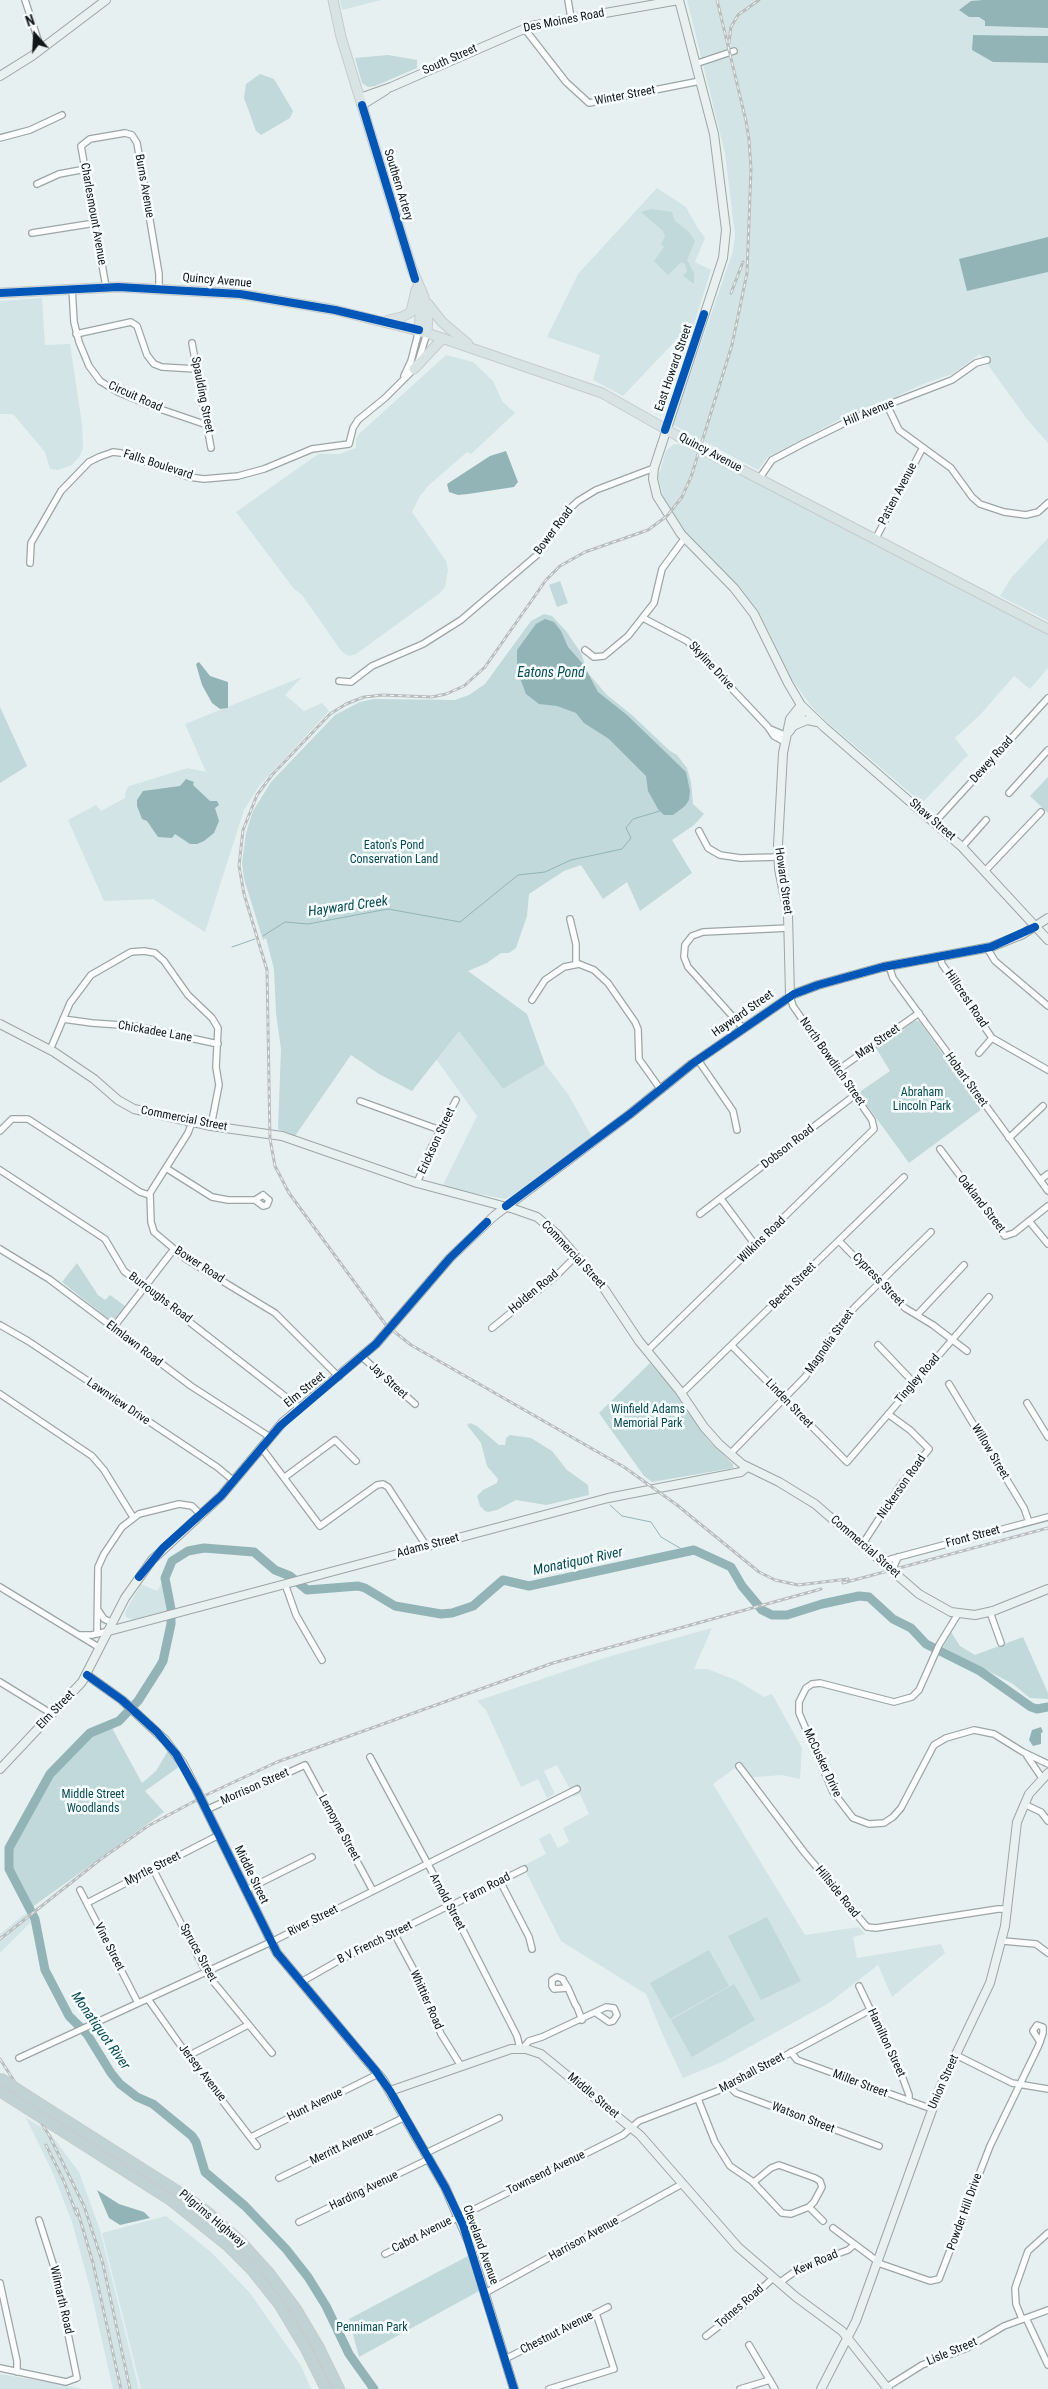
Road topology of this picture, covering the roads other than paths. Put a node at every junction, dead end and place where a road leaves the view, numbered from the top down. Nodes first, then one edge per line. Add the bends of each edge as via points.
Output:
1 (25, 0) edge
2 (106, 0) edge
3 (333, 0) edge
4 (568, 0) edge
5 (679, 0) edge
6 (571, 18) junction
7 (524, 28) junction
8 (509, 34) joint
9 (41, 49) junction
10 (731, 52) dead end
11 (695, 64) junction
12 (0, 76) edge
13 (700, 81) junction
14 (361, 101) junction
15 (62, 115) dead end
16 (0, 138) edge
17 (83, 142) joint
18 (86, 169) junction
19 (37, 184) dead end
20 (95, 223) junction
21 (32, 233) dead end
22 (415, 279) junction
23 (106, 287) junction
24 (72, 288) junction
25 (159, 288) junction
26 (416, 290) junction
27 (0, 293) edge
28 (424, 297) junction
29 (379, 320) junction
30 (423, 332) junction
31 (76, 334) junction
32 (443, 338) junction
33 (192, 343) dead end
34 (477, 350) junction
35 (987, 360) dead end
36 (196, 368) junction
37 (414, 368) junction
38 (402, 380) junction
39 (887, 405) junction
40 (207, 425) junction
41 (665, 430) junction
42 (211, 448) dead end
43 (922, 448) junction
44 (654, 468) junction
45 (759, 479) junction
46 (1048, 503) edge
47 (684, 539) junction
48 (875, 540) junction
49 (30, 563) dead end
50 (643, 618) junction
51 (1048, 629) edge
52 (585, 650) dead end
53 (339, 682) dead end
54 (1048, 698) edge
55 (803, 707) junction
56 (819, 724) junction
57 (792, 728) junction
58 (786, 739) junction
59 (1048, 750) edge
60 (1009, 793) dead end
61 (1041, 812) dead end
62 (986, 820) dead end
63 (935, 822) junction
64 (699, 831) dead end
65 (962, 847) junction
66 (778, 857) junction
67 (985, 871) junction
68 (1048, 918) edge
69 (570, 919) dead end
70 (1035, 927) junction
71 (788, 928) junction
72 (1048, 940) edge
73 (987, 948) junction
74 (940, 957) junction
75 (576, 964) junction
76 (889, 966) junction
77 (790, 996) junction
78 (532, 1000) dead end
79 (1048, 1006) edge
80 (919, 1013) junction
81 (63, 1019) junction
82 (0, 1024) edge
83 (743, 1028) junction
84 (992, 1038) junction
85 (218, 1044) junction
86 (50, 1050) junction
87 (979, 1053) dead end
88 (698, 1060) junction
89 (838, 1070) junction
90 (1048, 1070) edge
91 (661, 1090) junction
92 (855, 1095) junction
93 (456, 1100) dead end
94 (360, 1101) dead end
95 (1043, 1106) dead end
96 (192, 1122) junction
97 (211, 1126) junction
98 (875, 1128) joint
99 (440, 1130) junction
100 (737, 1130) dead end
101 (0, 1131) edge
102 (1009, 1138) junction
103 (940, 1149) dead end
104 (166, 1168) junction
105 (0, 1170) edge
106 (1048, 1174) edge
107 (904, 1177) dead end
108 (1040, 1180) junction
109 (418, 1183) junction
110 (1048, 1192) edge
111 (149, 1195) junction
112 (721, 1199) junction
113 (255, 1200) dead end
114 (506, 1206) junction
115 (1048, 1206) edge
116 (700, 1214) dead end
117 (1029, 1221) junction
118 (931, 1232) dead end
119 (839, 1241) junction
120 (1048, 1244) edge
121 (756, 1246) junction
122 (0, 1249) edge
123 (174, 1249) junction
124 (576, 1256) junction
125 (964, 1265) dead end
126 (879, 1282) junction
127 (145, 1287) junction
128 (989, 1297) dead end
129 (916, 1315) junction
130 (0, 1325) edge
131 (113, 1328) junction
132 (492, 1328) dead end
133 (952, 1340) junction
134 (878, 1345) dead end
135 (732, 1346) junction
136 (647, 1351) junction
137 (967, 1351) dead end
138 (362, 1357) junction
139 (339, 1377) junction
140 (914, 1383) junction
141 (949, 1384) dead end
142 (0, 1394) edge
143 (682, 1394) junction
144 (784, 1400) junction
145 (1027, 1403) dead end
146 (415, 1404) dead end
147 (300, 1408) junction
148 (888, 1414) junction
149 (270, 1437) junction
150 (1048, 1437) edge
151 (261, 1447) junction
152 (730, 1454) junction
153 (356, 1461) dead end
154 (847, 1462) joint
155 (747, 1467) junction
156 (285, 1477) junction
157 (234, 1482) junction
158 (201, 1515) junction
159 (133, 1517) junction
160 (1048, 1517) edge
161 (1029, 1522) junction
162 (862, 1545) junction
163 (427, 1547) junction
164 (898, 1557) junction
165 (883, 1563) junction
166 (892, 1571) junction
167 (288, 1583) junction
168 (0, 1587) edge
169 (1048, 1589) edge
170 (98, 1610) junction
171 (990, 1612) junction
172 (958, 1614) junction
173 (113, 1623) junction
174 (109, 1631) junction
175 (75, 1634) junction
176 (97, 1634) junction
177 (1001, 1643) dead end
178 (100, 1648) junction
179 (322, 1660) dead end
180 (87, 1675) junction
181 (0, 1682) edge
182 (52, 1714) junction
183 (1023, 1752) junction
184 (370, 1757) dead end
185 (1048, 1764) edge
186 (304, 1765) joint
187 (739, 1766) dead end
188 (0, 1769) edge
189 (1045, 1775) edge
190 (577, 1789) dead end
191 (1024, 1804) junction
192 (206, 1810) junction
193 (1048, 1822) edge
194 (219, 1835) junction
195 (312, 1857) dead end
196 (427, 1864) junction
197 (153, 1869) junction
198 (524, 1869) dead end
199 (500, 1882) junction
200 (80, 1890) dead end
201 (246, 1890) junction
202 (373, 1891) junction
203 (87, 1903) junction
204 (450, 1905) junction
205 (1008, 1909) junction
206 (394, 1933) junction
207 (1003, 1941) junction
208 (271, 1942) junction
209 (532, 1949) dead end
210 (1048, 1953) edge
211 (205, 1972) junction
212 (301, 1982) junction
213 (859, 1986) dead end
214 (568, 1988) dead end
215 (148, 1998) junction
216 (138, 2003) junction
217 (870, 2010) junction
218 (596, 2013) dead end
219 (582, 2020) junction
220 (248, 2025) junction
221 (542, 2037) junction
222 (1040, 2042) junction
223 (522, 2048) junction
224 (535, 2051) junction
225 (791, 2052) junction
226 (272, 2053) dead end
227 (956, 2055) junction
228 (188, 2056) junction
229 (20, 2058) dead end
230 (461, 2066) junction
231 (378, 2074) junction
232 (0, 2078) edge
233 (1019, 2085) junction
234 (729, 2086) junction
235 (1048, 2089) edge
236 (390, 2091) junction
237 (4, 2094) edge
238 (698, 2099) junction
239 (909, 2101) junction
240 (932, 2109) junction
241 (405, 2117) junction
242 (499, 2118) dead end
243 (631, 2128) junction
244 (251, 2137) junction
245 (257, 2146) dead end
246 (878, 2146) dead end
247 (428, 2156) junction
248 (279, 2178) dead end
249 (754, 2182) junction
250 (682, 2184) junction
251 (809, 2207) junction
252 (459, 2216) junction
253 (39, 2220) dead end
254 (823, 2221) dead end
255 (299, 2222) dead end
256 (833, 2228) dead end
257 (1048, 2233) edge
258 (854, 2246) junction
259 (385, 2254) dead end
260 (878, 2262) junction
261 (776, 2280) junction
262 (0, 2283) edge
263 (485, 2293) junction
264 (608, 2307) dead end
265 (1048, 2310) edge
266 (596, 2313) junction
267 (1024, 2319) junction
268 (706, 2336) dead end
269 (848, 2337) junction
270 (749, 2345) dead end
271 (505, 2358) junction
272 (1048, 2365) edge
273 (0, 2368) edge
274 (17, 2372) junction
275 (770, 2380) junction
276 (888, 2388) edge
277 (326, 2389) edge
278 (340, 2389) edge
279 (514, 2389) edge
280 (549, 2389) edge
281 (740, 2389) edge
282 (775, 2389) edge
283 (821, 2389) edge

1 - 9 street
2 - 9 main road
3 - 14 main road, Southern Artery
4 - 6 street
5 - 6 main road, Des Moines Road
5 - 11 main road, East Howard Street
6 - 7 main road, Des Moines Road
7 - 8 main road, Des Moines Road
7 - 13 street, Winter Street via 566,82 589,102
8 - 14 main road, South Street
9 - 12 main road
10 - 11 street
11 - 13 main road, East Howard Street
13 - 41 main road, East Howard Street via 718,160 726,224 725,246
14 - 22 main road, Southern Artery
15 - 16 street via 30,130
17 - 18 street, Charlesmount Avenue via 81,151
17 - 25 street, Burns Avenue via 121,133 132,135 136,140
18 - 19 street via 59,174
18 - 20 street, Charlesmount Avenue
20 - 21 street
20 - 23 street, Charlesmount Avenue
22 - 26 main road, Southern Artery
22 - 28 main road, Southern Artery
23 - 24 main road, Quincy Avenue
23 - 25 main road, Quincy Avenue
24 - 27 main road, Quincy Avenue
24 - 31 street, Circuit Road
25 - 29 main road, Quincy Avenue via 270,297
26 - 29 main road via 414,306 408,315
26 - 30 main road, Southern Artery
28 - 30 main road, Southern Artery via 428,314
28 - 34 main road via 442,322
29 - 30 main road, Quincy Avenue
30 - 32 main road, Quincy Avenue
30 - 37 street, Falls Boulevard via 424,349
30 - 38 street, Falls Boulevard
31 - 36 street via 134,323 154,364
31 - 40 street, Circuit Road via 89,366 110,388
32 - 34 main road, Quincy Avenue
32 - 37 main road
33 - 36 street, Spaulding Street
34 - 41 main road, Quincy Avenue via 587,386
35 - 39 street, Hill Avenue via 978,362 952,380
36 - 40 street, Spaulding Street
37 - 38 street, Falls Boulevard
38 - 49 street, Falls Boulevard via 358,420 349,444 312,449 245,474 215,479 196,478 121,452 99,457 89,462 61,491 32,543
39 - 43 street via 899,430
39 - 45 street, Hill Avenue via 846,421 774,459
40 - 42 street, Spaulding Street
41 - 44 main road, East Howard Street
41 - 45 main road, Quincy Avenue
43 - 46 street via 951,468 972,497 986,506 1028,515 1040,511
43 - 48 street, Patten Avenue
44 - 47 main road via 656,492
44 - 53 street, Bower Road via 578,500 537,556 461,620 423,644 381,661 351,682
45 - 48 main road, Quincy Avenue
47 - 50 street via 662,569 656,600
47 - 55 main road via 747,604
48 - 51 main road, Quincy Avenue
50 - 52 street via 604,656 592,656
50 - 58 street, Skyline Drive via 687,641 776,738
54 - 63 street, Dewey Road
55 - 56 main road, Shaw Street
55 - 57 main road, Howard Street
55 - 58 main road, Howard Street via 792,716
56 - 57 main road via 807,720
56 - 63 main road, Shaw Street
57 - 58 main road, Howard Street
58 - 66 main road, Howard Street via 781,769
59 - 60 street
61 - 67 street
62 - 65 street
63 - 65 main road, Shaw Street
64 - 66 street via 708,848 722,856
65 - 67 main road, Shaw Street
66 - 71 main road, Howard Street
67 - 70 main road, Shaw Street
68 - 70 main road, Hayward Street
69 - 75 street via 576,944
70 - 72 main road, Shaw Street
70 - 73 main road, Hayward Street
71 - 77 main road, Howard Street
71 - 83 street via 703,932 692,936 685,945 684,957 688,967
73 - 74 main road, Hayward Street
73 - 79 street via 995,961
74 - 76 main road, Hayward Street
74 - 84 street, Hillcrest Road
75 - 78 street via 548,978
75 - 91 street via 599,973 632,1016 638,1029 639,1059
76 - 77 main road, Hayward Street
76 - 80 street, Hobart Street via 893,978
77 - 83 main road, Hayward Street
77 - 89 street, North Bowditch Street via 795,1009
80 - 89 street, May Street
80 - 102 street, Hobart Street
81 - 85 street, Chickadee Lane via 135,1026
81 - 85 street via 76,993 91,975 127,953 146,951 161,958 192,1001 213,1020 218,1031
81 - 86 street
82 - 86 main road, Commercial Street
83 - 88 main road, Hayward Street
84 - 87 street
84 - 90 street, Hillcrest Road
85 - 97 street via 216,1067 219,1085
86 - 96 main road, Commercial Street via 127,1106
88 - 91 main road, Hayward Street
88 - 100 street via 734,1111
89 - 92 street, North Bowditch Street
91 - 114 main road, Hayward Street
92 - 98 street, North Bowditch Street
92 - 112 street, Dobson Road
93 - 99 street, Erickson Street
94 - 99 street
95 - 102 street
96 - 97 main road, Commercial Street
96 - 104 street
97 - 109 main road, Commercial Street via 282,1136
98 - 121 street, Wilkins Road
99 - 109 street, Erickson Street
101 - 111 street via 12,1119 28,1119
102 - 108 street, Hobart Street
103 - 117 street, Oakland Street via 1004,1235 1012,1235
104 - 111 street
104 - 113 street via 212,1197
105 - 127 street, Burroughs Road via 105,1239 120,1266
106 - 108 street
107 - 119 street, Beech Street
108 - 110 street, Hobart Street
109 - 114 main road, Commercial Street
111 - 123 street, Bower Road via 153,1230
112 - 116 street, Dobson Road
112 - 121 street
114 - 124 main road, Commercial Street via 540,1219
114 - 138 main road, Elm Street via 460,1248
115 - 117 street
117 - 120 street
118 - 126 street, Magnolia Street
119 - 126 street, Cypress Street
119 - 135 street, Beech Street
121 - 136 street, Wilkins Road
122 - 131 street, Elmlawn Road via 46,1277
123 - 127 street
123 - 139 street, Bower Road via 275,1313
124 - 132 street, Holden Road
124 - 136 main road, Commercial Street via 607,1292
125 - 129 street
126 - 129 street, Cypress Street
126 - 144 street, Magnolia Street via 843,1320 805,1377
127 - 131 street
127 - 147 street, Burroughs Road
128 - 133 street, Tingley Road
129 - 133 street, Cypress Street
130 - 157 street, Lawnview Drive via 214,1465
131 - 149 street, Elmlawn Road via 184,1382
133 - 137 street, Cypress Street
133 - 140 street, Tingley Road
134 - 140 street
135 - 143 street, Beech Street
135 - 144 street, Linden Street
136 - 143 main road, Commercial Street
138 - 139 main road, Elm Street
138 - 146 street, Jay Street
139 - 147 main road, Elm Street
140 - 148 street, Tingley Road
141 - 161 street, Willow Street via 1024,1508
142 - 159 street via 92,1456
143 - 152 main road, Commercial Street via 704,1427
144 - 152 street, Magnolia Street
144 - 154 street, Linden Street
145 - 150 street
147 - 149 main road, Elm Street
148 - 154 street, Tingley Road
148 - 162 street, Nickerson Road via 929,1449 902,1483
149 - 151 main road, Elm Street
151 - 156 street
151 - 157 main road, Elm Street
152 - 155 main road, Commercial Street
153 - 156 street via 335,1440
155 - 162 main road, Commercial Street via 805,1497
155 - 163 main road, Adams Street via 741,1472 617,1496
156 - 163 street via 320,1526 383,1484
157 - 158 main road, Elm Street
158 - 159 street via 192,1506 182,1504
158 - 173 main road, Elm Street via 145,1568
159 - 170 street via 117,1534 100,1561
160 - 161 street, Front Street
161 - 164 street, Front Street
162 - 165 main road, Commercial Street
163 - 167 main road, Adams Street
164 - 165 street, Front Street
164 - 166 street
165 - 166 main road, Commercial Street
166 - 172 main road, Commercial Street via 923,1597
167 - 174 main road, Adams Street
167 - 179 street via 296,1615
168 - 175 street
169 - 171 main road, Commercial Street
170 - 173 street via 104,1619
170 - 176 street
171 - 172 main road, Commercial Street
171 - 177 street
172 - 183 street, McCusker Drive via 939,1645 918,1693 905,1700 888,1701 816,1683 808,1686 798,1705 800,1716 829,1785 853,1818 881,1824 902,1806 934,1745 943,1739 962,1732 988,1731
173 - 174 main road, Elm Street
174 - 176 street
174 - 178 main road, Elm Street
175 - 176 street
175 - 178 street
178 - 180 main road, Elm Street
180 - 182 main road, Elm Street
180 - 192 main road, Middle Street, bridge via 136,1712 173,1750
181 - 182 street
182 - 188 main road, Elm Street
183 - 185 street, McCusker Drive
183 - 189 street, McCusker Drive
184 - 196 street, Arnold Street
186 - 192 street, Morrison Street
186 - 202 street, Lemoyne Street
187 - 205 street, Hillside Road via 866,1927
189 - 191 main road, Union Street
190 - 196 street, River Street
191 - 193 street via 1041,1812
191 - 205 main road, Union Street via 1013,1837
192 - 194 main road, Middle Street
194 - 197 street, Myrtle Street
194 - 201 main road, Middle Street
195 - 201 street
196 - 202 street, River Street
196 - 204 street, Arnold Street
197 - 203 street, Myrtle Street
197 - 211 street, Spruce Street
198 - 199 street, Farm Road
199 - 204 street, Farm Road
199 - 209 street
200 - 203 street, Vine Street
201 - 208 main road, Middle Street
202 - 208 street, River Street
203 - 216 street, Vine Street
204 - 206 street, B V French Street
204 - 223 street, Arnold Street
205 - 207 main road, Union Street
206 - 212 street, B V French Street
206 - 230 street, Whittier Road via 416,1974 441,2034
207 - 210 street via 1036,1944
207 - 227 main road, Union Street via 988,1991
208 - 211 street, River Street
208 - 212 main road, Middle Street
211 - 215 street, River Street
211 - 220 street, Spruce Street
212 - 231 main road, Middle Street
213 - 217 street, Hamilton Street
214 - 219 street
215 - 216 street, River Street
215 - 228 street, Jersey Avenue
216 - 229 street, River Street
217 - 225 street, Marshall Street
217 - 239 street, Hamilton Street via 902,2076
218 - 219 street
219 - 221 street
220 - 226 street, Spruce Street
220 - 228 street
221 - 223 street via 529,2041
221 - 224 street
222 - 222 street, Powder Hill Drive via 1044,2033 1042,2026 1036,2025 1033,2032
222 - 233 street, Powder Hill Drive
223 - 224 main road, Middle Street
223 - 230 main road, Middle Street
224 - 243 main road, Middle Street
225 - 234 street, Marshall Street
225 - 239 street, Miller Street via 798,2060
227 - 233 street
227 - 240 main road, Union Street
228 - 244 street, Jersey Avenue
230 - 236 main road, Middle Street
231 - 236 main road, Middle Street
231 - 244 street, Hunt Avenue
232 - 278 highway, Pilgrims Highway, bridge via 179,2192 227,2229 280,2287 300,2316
233 - 235 street
233 - 260 street, Powder Hill Drive via 980,2171 940,2277 930,2281
234 - 238 street, Marshall Street
234 - 246 street, Watson Street via 736,2093
236 - 241 main road, Cleveland Avenue
237 - 277 highway, Pilgrims Highway, bridge via 172,2201 227,2245 283,2311
238 - 243 street, Marshall Street via 639,2121
238 - 249 street via 718,2148 732,2168
239 - 240 street, Miller Street
240 - 260 main road, Union Street
241 - 247 main road, Cleveland Avenue
241 - 248 street, Merritt Avenue
242 - 247 street, Harding Avenue
243 - 250 main road, Middle Street
243 - 252 street, Townsend Avenue via 623,2135
244 - 245 street, Jersey Avenue
247 - 252 main road, Cleveland Avenue
247 - 255 street, Harding Avenue
249 - 251 street via 784,2214
249 - 251 street via 779,2165 815,2178 820,2181 821,2189
250 - 261 main road, Middle Street via 738,2247
250 - 263 street, Harrison Avenue
251 - 254 street
252 - 259 street, Cabot Avenue
252 - 263 main road, Cleveland Avenue
253 - 274 street, Wilmarth Road via 57,2279 78,2374 75,2380 66,2382
256 - 258 street, Powder Hill Drive
257 - 267 street via 1030,2249 1015,2288
258 - 260 street, Powder Hill Drive
258 - 261 street, Kew Road
260 - 269 main road, Union Street
261 - 268 street, Totnes Road
261 - 269 main road, Middle Street
262 - 274 street via 18,2363
263 - 271 main road, Cleveland Avenue
264 - 266 street, Chestnut Avenue
265 - 267 street, Lisle Street
266 - 271 street, Chestnut Avenue
266 - 280 street via 614,2369
267 - 272 street
267 - 276 street, Lisle Street via 1001,2327 967,2348 927,2362
269 - 276 main road, Middle Street
269 - 283 main road, Union Street
270 - 275 street
271 - 279 main road, Cleveland Avenue
273 - 274 street
275 - 281 street
275 - 282 street

